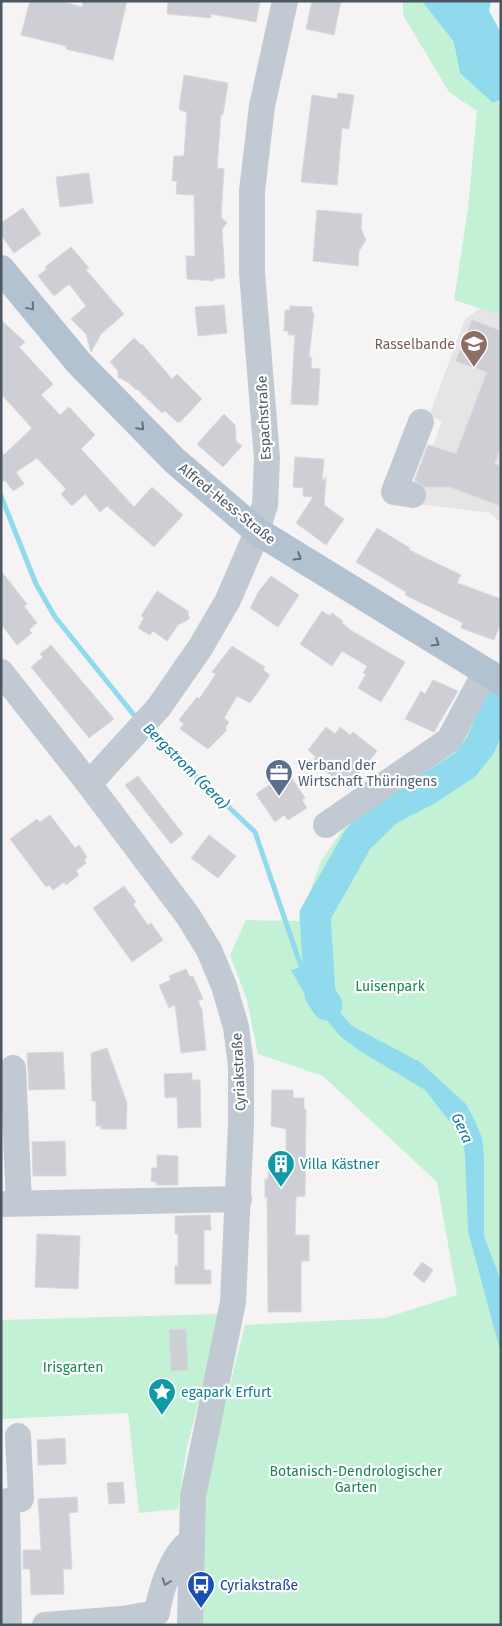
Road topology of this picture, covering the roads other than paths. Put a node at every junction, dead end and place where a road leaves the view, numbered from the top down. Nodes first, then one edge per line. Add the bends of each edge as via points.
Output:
1 (285, 1) edge
2 (1, 269) edge
3 (421, 422) dead end
4 (413, 496) dead end
5 (257, 531) junction
6 (1, 672) edge
7 (492, 677) edge
8 (89, 784) junction
9 (326, 825) dead end
10 (13, 1068) dead end
11 (239, 1199) junction
12 (10, 1204) edge
13 (18, 1436) dead end
14 (190, 1542) junction
15 (158, 1619) edge
16 (9, 1625) edge
17 (45, 1625) edge
18 (190, 1625) edge

1 - 5 street, Espachstraße via 262,106 252,191 252,273 267,458 265,505
2 -> 5 main road, Alfred-Hess-Straße via 79,363 175,461
3 - 4 street via 394,492
5 -> 7 main road, Alfred-Hess-Straße
5 - 8 street, Espachstraße via 228,600 200,648 159,707
6 - 8 street, Cyriakstraße
7 - 9 street via 449,740
8 - 11 street, Cyriakstraße via 188,916 209,950 224,986 236,1026 241,1065
10 - 12 street
11 - 12 street
11 - 14 street, Cyriakstraße via 233,1302 193,1496
13 - 16 street via 21,1499 7,1500
14 -> 15 street via 175,1557
14 - 18 street, Cyriakstraße
15 - 17 street

